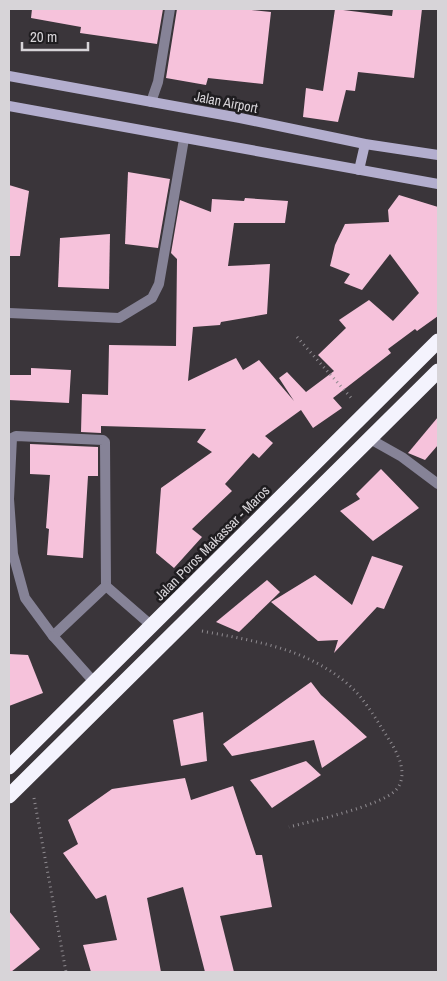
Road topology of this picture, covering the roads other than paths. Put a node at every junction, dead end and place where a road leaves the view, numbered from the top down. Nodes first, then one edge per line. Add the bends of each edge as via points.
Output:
1 (170, 9) edge
2 (9, 76) edge
3 (151, 102) junction
4 (9, 106) edge
5 (184, 138) junction
6 (365, 144) junction
7 (438, 155) edge
8 (358, 170) junction
9 (438, 184) edge
10 (9, 313) edge
11 (438, 341) edge
12 (438, 371) edge
13 (370, 439) junction
14 (438, 484) edge
15 (106, 586) junction
16 (152, 626) junction
17 (53, 636) junction
18 (94, 682) junction
19 (9, 767) edge
20 (9, 796) edge

1 - 3 street via 158,82
2 - 3 street, Jalan Airport
3 - 6 street, Jalan Airport
4 - 5 street
5 - 8 street
5 - 10 street via 159,284 152,298 119,318
6 - 7 street, Jalan Airport
6 - 8 street
8 - 9 street
11 - 16 highway, Jalan Poros Makassar - Maros
12 - 13 highway
13 - 14 street via 402,457
13 - 20 highway
15 - 16 street
15 - 17 street
15 - 17 street via 105,442 12,438 9,498 13,554 25,598
16 - 18 highway, Jalan Poros Makassar - Maros
17 - 18 street
18 - 19 highway, Jalan Poros Makassar - Maros

